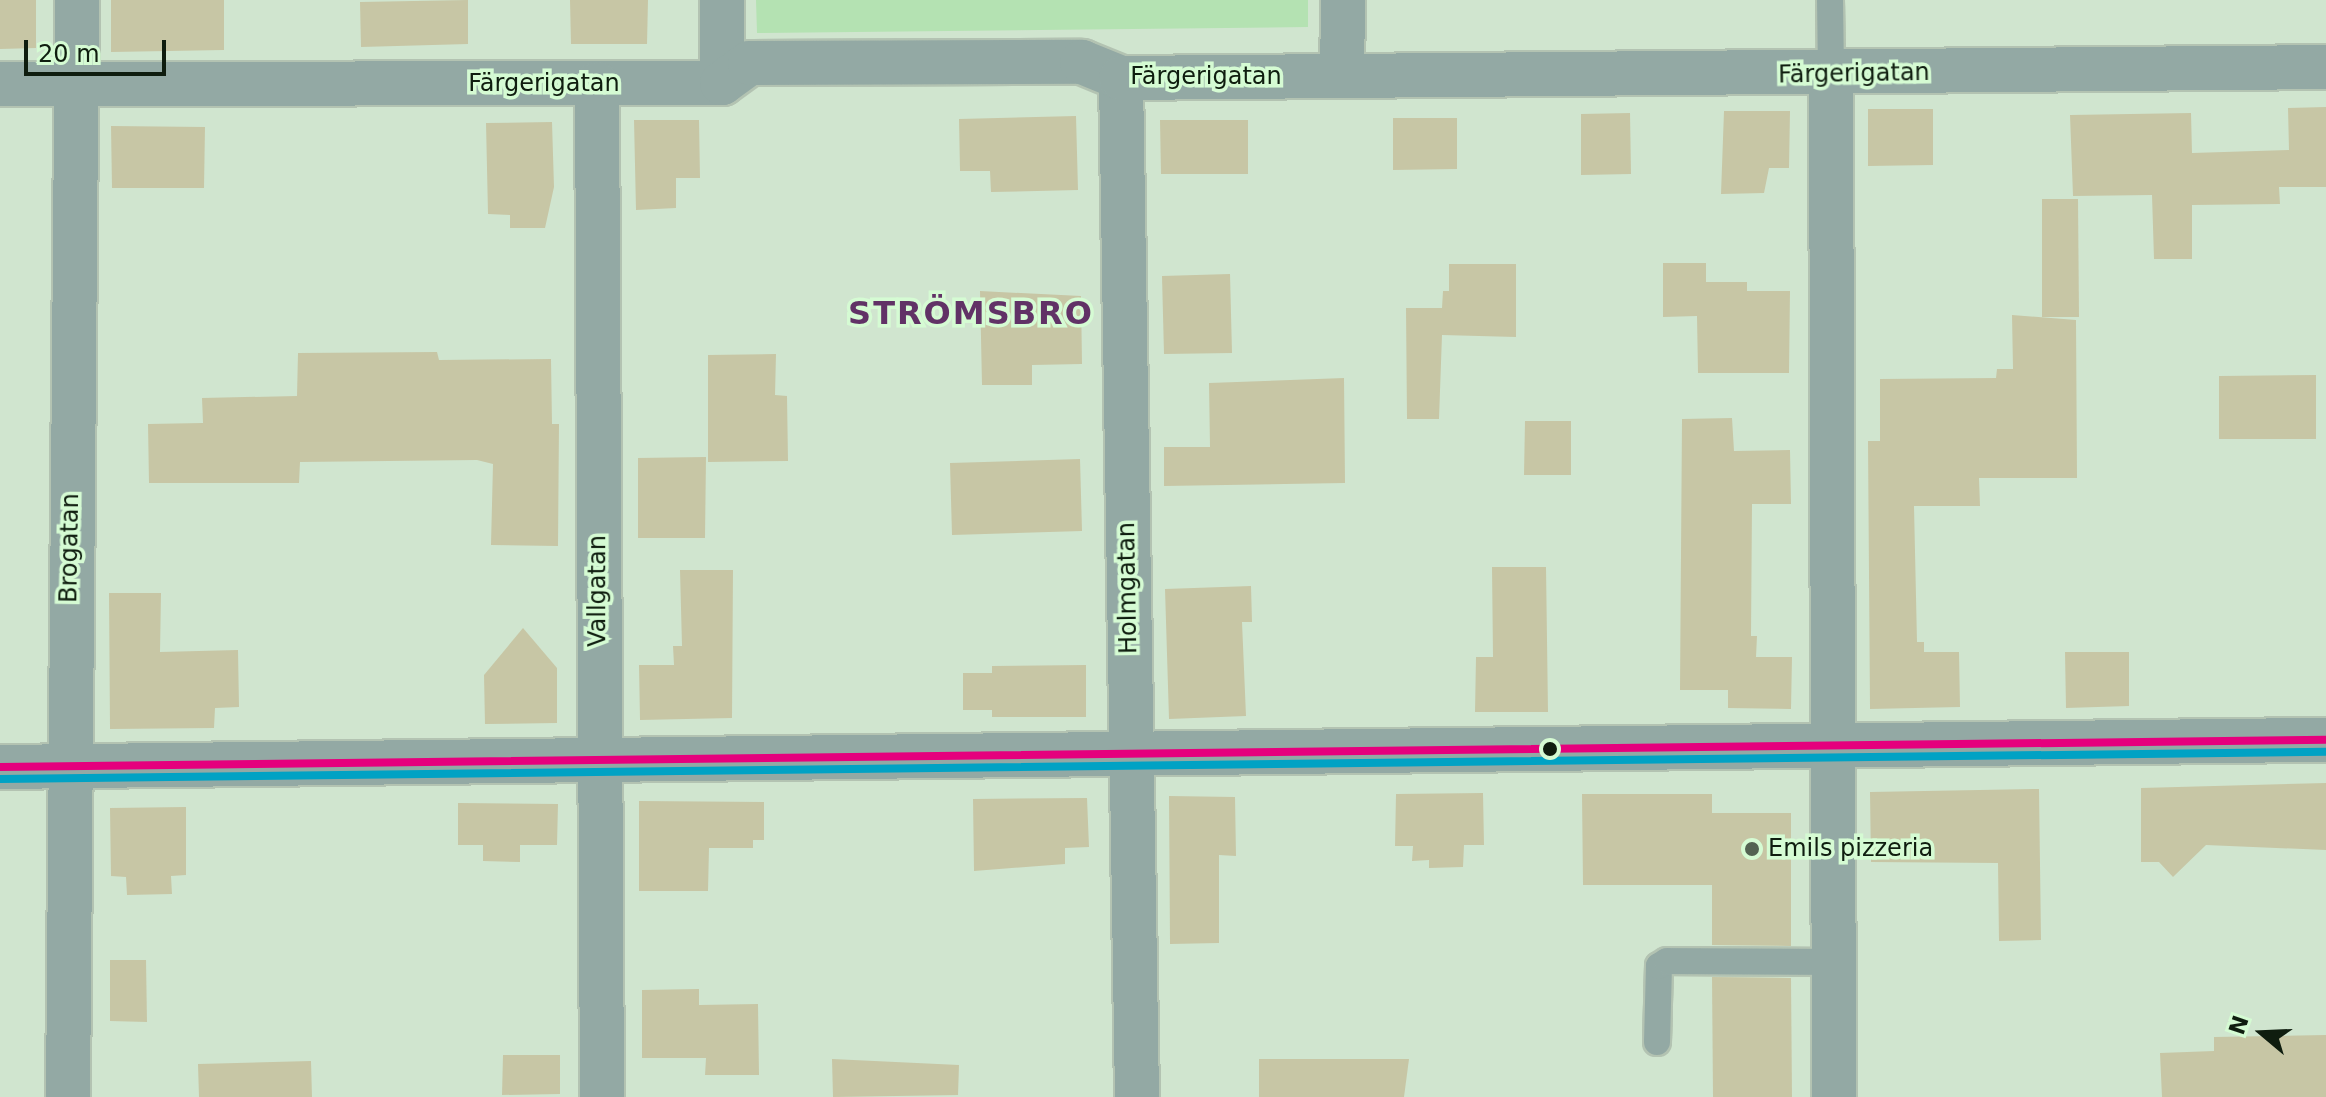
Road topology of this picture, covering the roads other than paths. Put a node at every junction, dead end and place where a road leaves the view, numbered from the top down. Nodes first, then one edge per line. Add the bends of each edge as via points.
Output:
1 (77, 0) edge
2 (722, 0) edge
3 (1343, 0) edge
4 (1830, 0) edge
5 (2326, 67) edge
6 (1831, 75) junction
7 (1342, 76) junction
8 (1121, 78) junction
9 (75, 83) junction
10 (722, 83) junction
11 (0, 84) edge
12 (597, 84) junction
13 (2326, 740) edge
14 (1835, 747) junction
15 (1131, 754) junction
16 (598, 757) junction
17 (0, 767) edge
18 (68, 767) junction
19 (1832, 962) junction
20 (1657, 1042) dead end
21 (68, 1097) edge
22 (602, 1097) edge
23 (1137, 1097) edge
24 (1834, 1097) edge

1 - 9 street, Brogatan
2 - 10 street
3 - 7 street
4 - 6 lane
5 - 6 street, Färgerigatan
6 - 7 street, Färgerigatan
6 - 14 street
7 - 8 street, Färgerigatan
8 - 10 street, Färgerigatan via 1082,62 766,62 750,63
8 - 15 street, Holmgatan
9 - 11 street, Färgerigatan
9 - 12 street, Färgerigatan
9 - 18 street, Brogatan
10 - 12 street, Färgerigatan
12 - 16 street, Vallgatan
13 - 14 street
14 - 15 street
14 - 19 street
15 - 16 street
15 - 23 street, Holmgatan
16 - 18 street
16 - 22 street, Vallgatan
17 - 18 street
18 - 21 street, Brogatan
19 - 20 lane via 1667,961 1659,966
19 - 24 street

